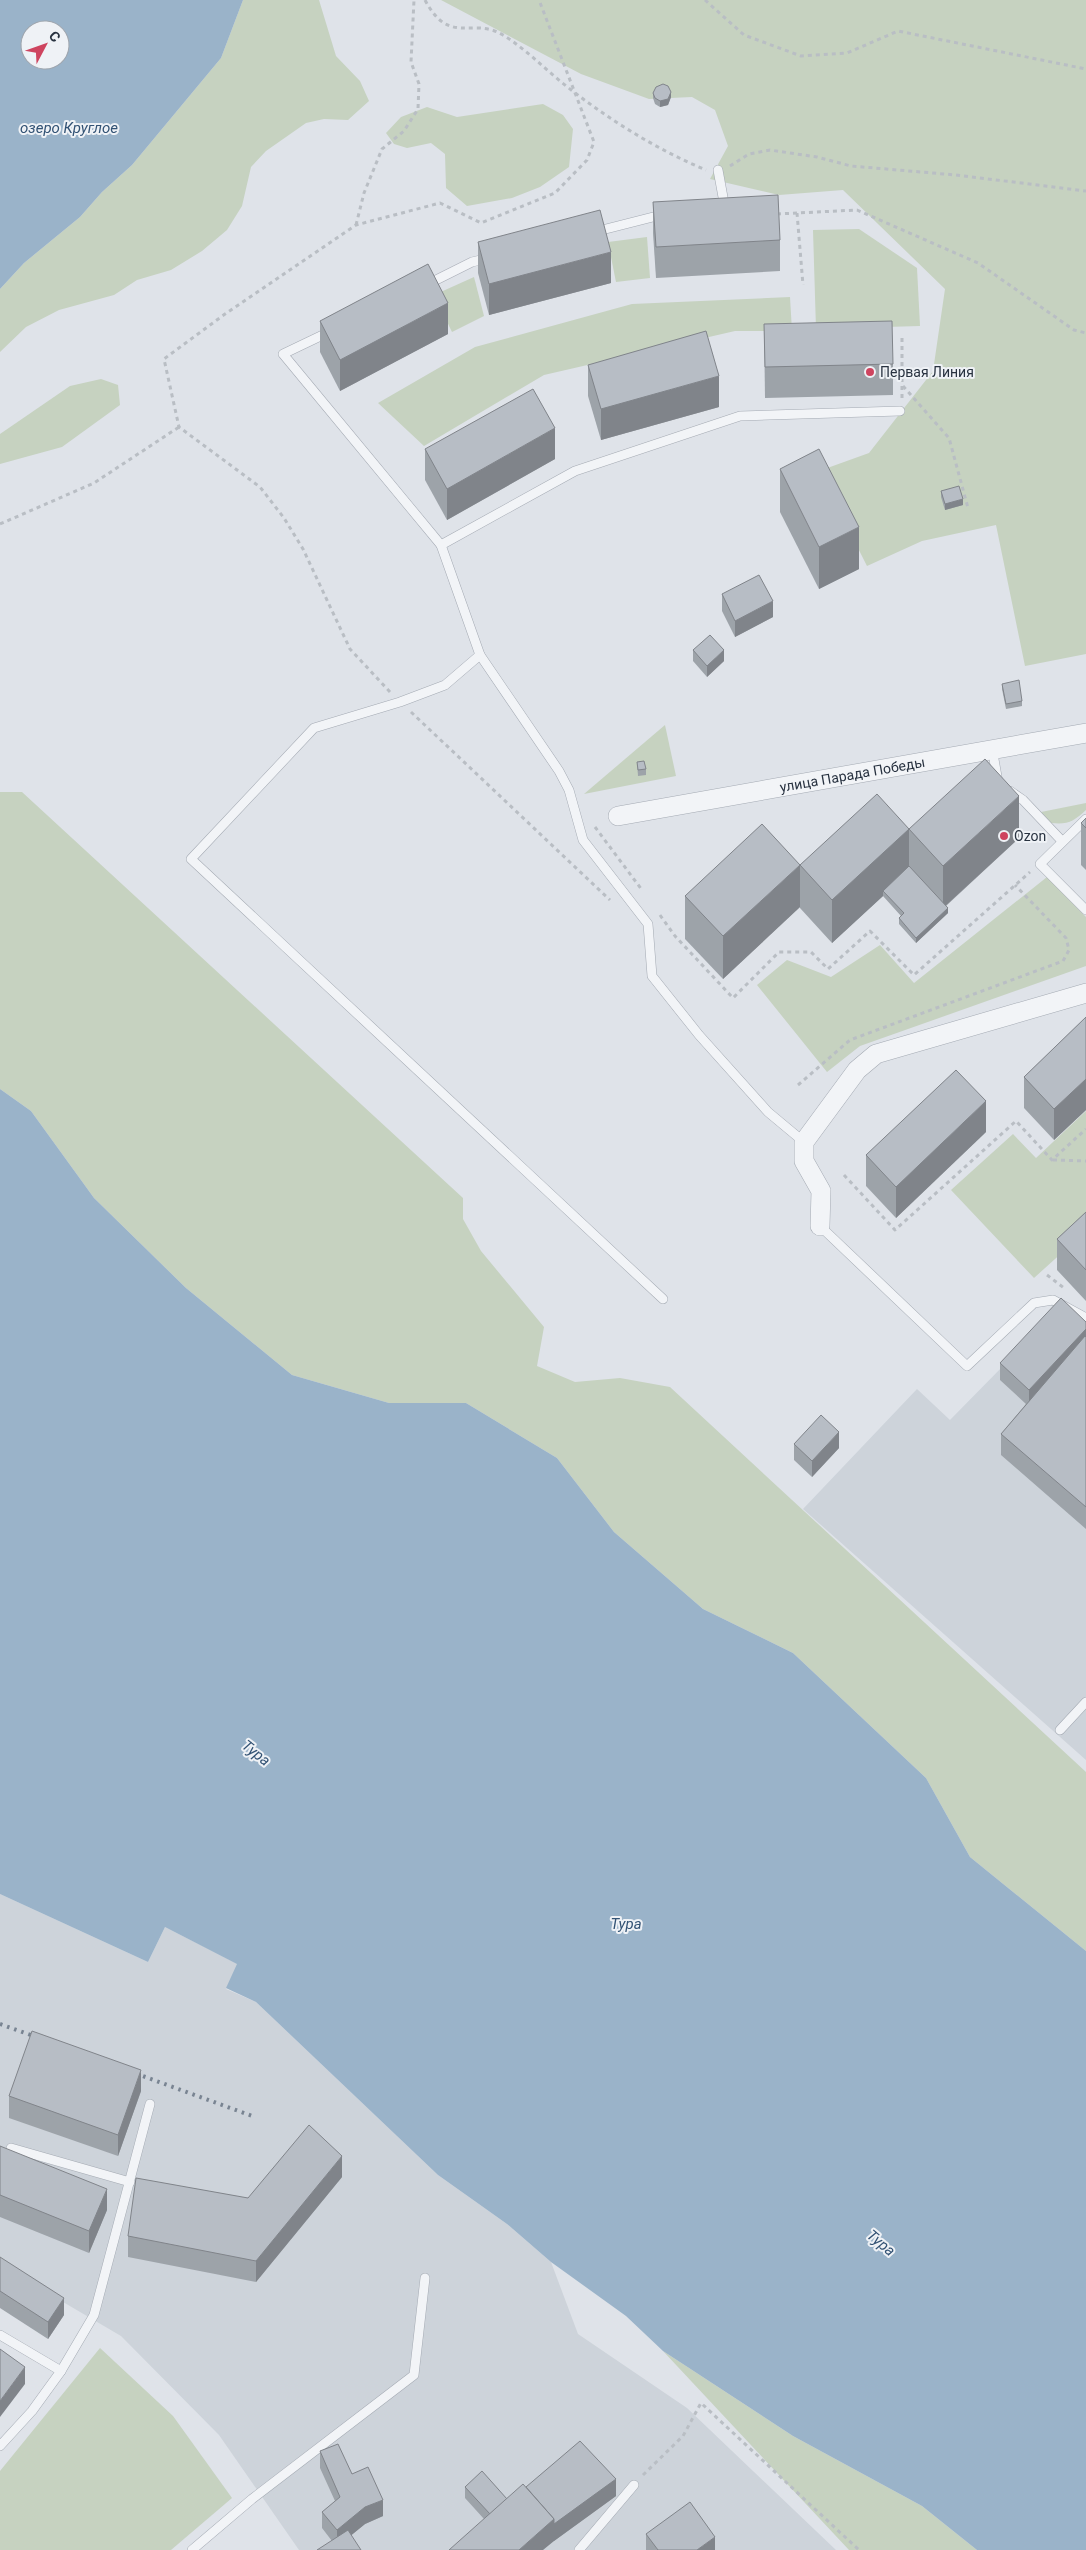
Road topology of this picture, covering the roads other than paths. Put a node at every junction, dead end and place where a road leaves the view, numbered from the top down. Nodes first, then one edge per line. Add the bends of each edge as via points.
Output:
1 (718, 170) road end
2 (718, 216) edge
3 (672, 217) edge
4 (586, 234) edge
5 (500, 255) edge
6 (418, 288) edge
7 (337, 328) edge
8 (900, 411) road end
9 (441, 545) junction
10 (480, 655) junction
11 (1086, 733) edge
12 (992, 748) junction
13 (618, 816) dead end
14 (1086, 819) edge
15 (1062, 842) junction
16 (1086, 910) edge
17 (1086, 993) edge
18 (804, 1142) junction
19 (820, 1226) joint
20 (663, 1299) dead end
21 (1086, 1318) edge
22 (1086, 1702) edge
23 (1060, 1730) dead end
24 (150, 2104) dead end
25 (11, 2148) edge
26 (130, 2182) junction
27 (425, 2278) dead end
28 (0, 2334) edge
29 (61, 2370) junction
30 (0, 2446) edge
31 (634, 2485) road end
32 (192, 2550) edge
33 (579, 2550) edge

1 - 2 lane via 727,216
3 - 4 lane via 653,217
5 - 6 lane via 472,262
7 - 9 lane via 283,354
8 - 9 lane via 740,416 575,472
9 - 10 lane
10 - 18 lane via 569,790 583,840 648,924 652,976 698,1035 768,1112
10 - 20 lane via 445,685 314,728 191,859
11 - 12 street, улица Парада Победы
12 - 13 street, улица Парада Победы
12 - 15 lane via 998,782 1023,800
14 - 15 lane
15 - 16 lane via 1040,864
17 - 18 street via 876,1054 856,1070
18 - 19 street via 804,1161 821,1191
19 - 21 lane via 967,1366 1034,1303 1053,1300
22 - 23 lane
24 - 26 lane
25 - 26 lane
26 - 29 lane via 94,2315
27 - 32 lane via 414,2375 252,2499
28 - 29 lane
29 - 30 lane via 32,2411
31 - 33 lane

